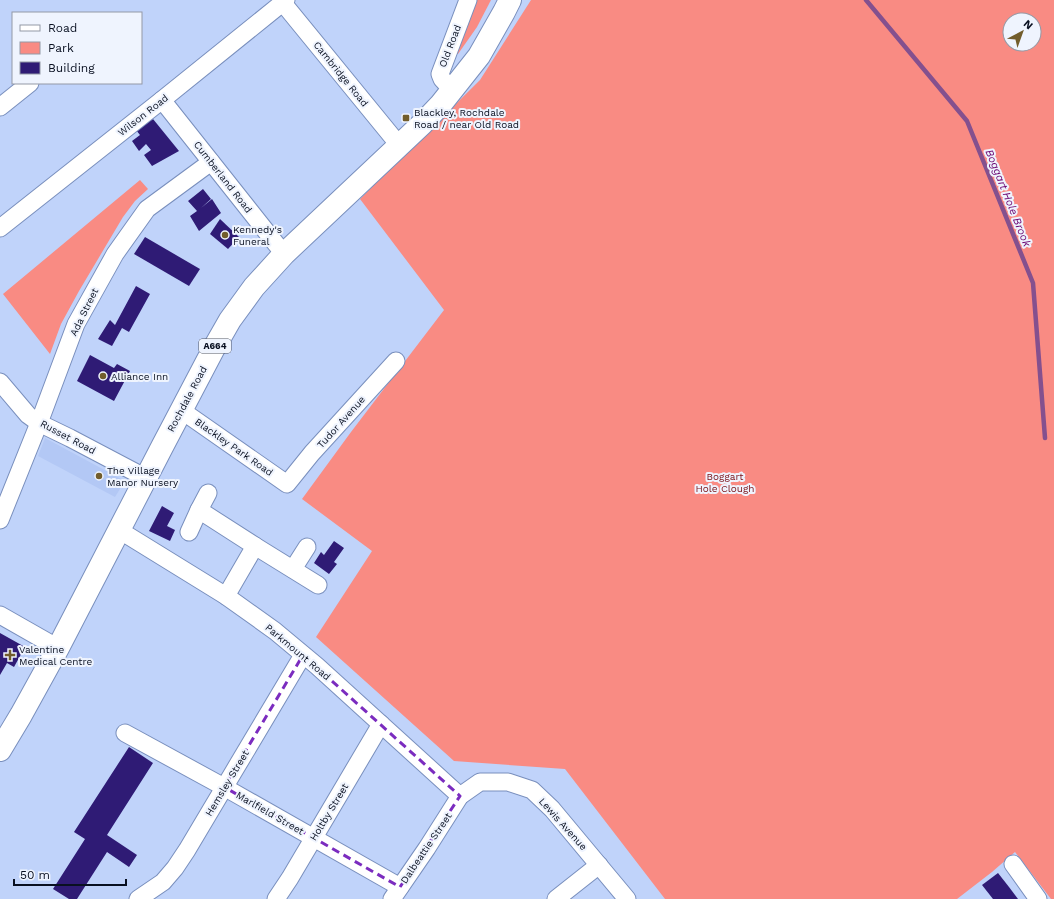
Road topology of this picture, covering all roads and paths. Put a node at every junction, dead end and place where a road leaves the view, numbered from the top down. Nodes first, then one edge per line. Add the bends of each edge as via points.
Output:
1 (468, 0) edge
2 (510, 0) edge
3 (284, 1) edge
4 (29, 84) edge
5 (452, 90) junction
6 (162, 100) junction
7 (0, 107) edge
8 (399, 145) junction
9 (211, 162) junction
10 (0, 228) edge
11 (284, 254) junction
12 (396, 361) dead end
13 (0, 382) edge
14 (181, 410) junction
15 (39, 423) junction
16 (146, 478) junction
17 (288, 484) joint
18 (208, 493) dead end
19 (200, 510) junction
20 (0, 520) edge
21 (119, 530) junction
22 (189, 532) dead end
23 (255, 546) junction
24 (307, 547) dead end
25 (293, 569) junction
26 (318, 585) dead end
27 (226, 596) junction
28 (0, 615) edge
29 (58, 648) junction
30 (303, 655) junction
31 (381, 724) junction
32 (125, 733) dead end
33 (2, 742) edge
34 (224, 787) junction
35 (460, 796) junction
36 (314, 838) junction
37 (1013, 864) dead end
38 (599, 865) junction
39 (396, 893) edge
40 (138, 899) edge
41 (276, 899) edge
42 (556, 899) edge
43 (627, 899) edge
44 (1038, 899) edge

1 - 5 street, Old Road via 440,74
2 - 5 main road, Rochdale Road / A664 via 479,56
3 - 6 street, Wilson Road
3 - 8 street, Cambridge Road
4 - 7 street
5 - 8 main road, Rochdale Road / A664
6 - 9 street, Cumberland Road
6 - 10 street, Wilson Road
8 - 11 main road, Rochdale Road / A664
9 - 11 street, Cumberland Road
9 - 15 street, Ada Street via 147,209 114,254 76,324
11 - 14 main road, Rochdale Road / A664 via 254,287 230,320
12 - 17 street, Tudor Avenue via 312,453
13 - 15 street, Russet Road via 28,415
14 - 16 main road, Rochdale Road / A664
14 - 17 street, Blackley Park Road
15 - 16 street, Russet Road
15 - 20 street, Ada Street
16 - 21 main road, Rochdale Road / A664
18 - 19 street
19 - 22 street
19 - 23 street
21 - 27 street, Parkmount Road
21 - 29 main road, Rochdale Road / A664
23 - 25 street
23 - 27 street
24 - 25 street
25 - 26 street
27 - 30 street, Parkmount Road via 275,631
28 - 29 street
29 - 33 main road, Rochdale Road / A664
30 - 31 street, Parkmount Road
30 - 34 street, Hemsley Street
31 - 35 street, Parkmount Road
31 - 36 street, Holtby Street
32 - 34 street, Marlfield Street
34 - 36 street, Marlfield Street
34 - 40 street, Hemsley Street via 174,868 163,882
35 - 38 street, Lewis Avenue via 480,782 508,782 532,790 552,809
35 - 39 street, Dalbeattie Street
36 - 39 street, Marlfield Street
36 - 41 street, Holtby Street
37 - 44 street
38 - 42 street
38 - 43 street, Lewis Avenue

